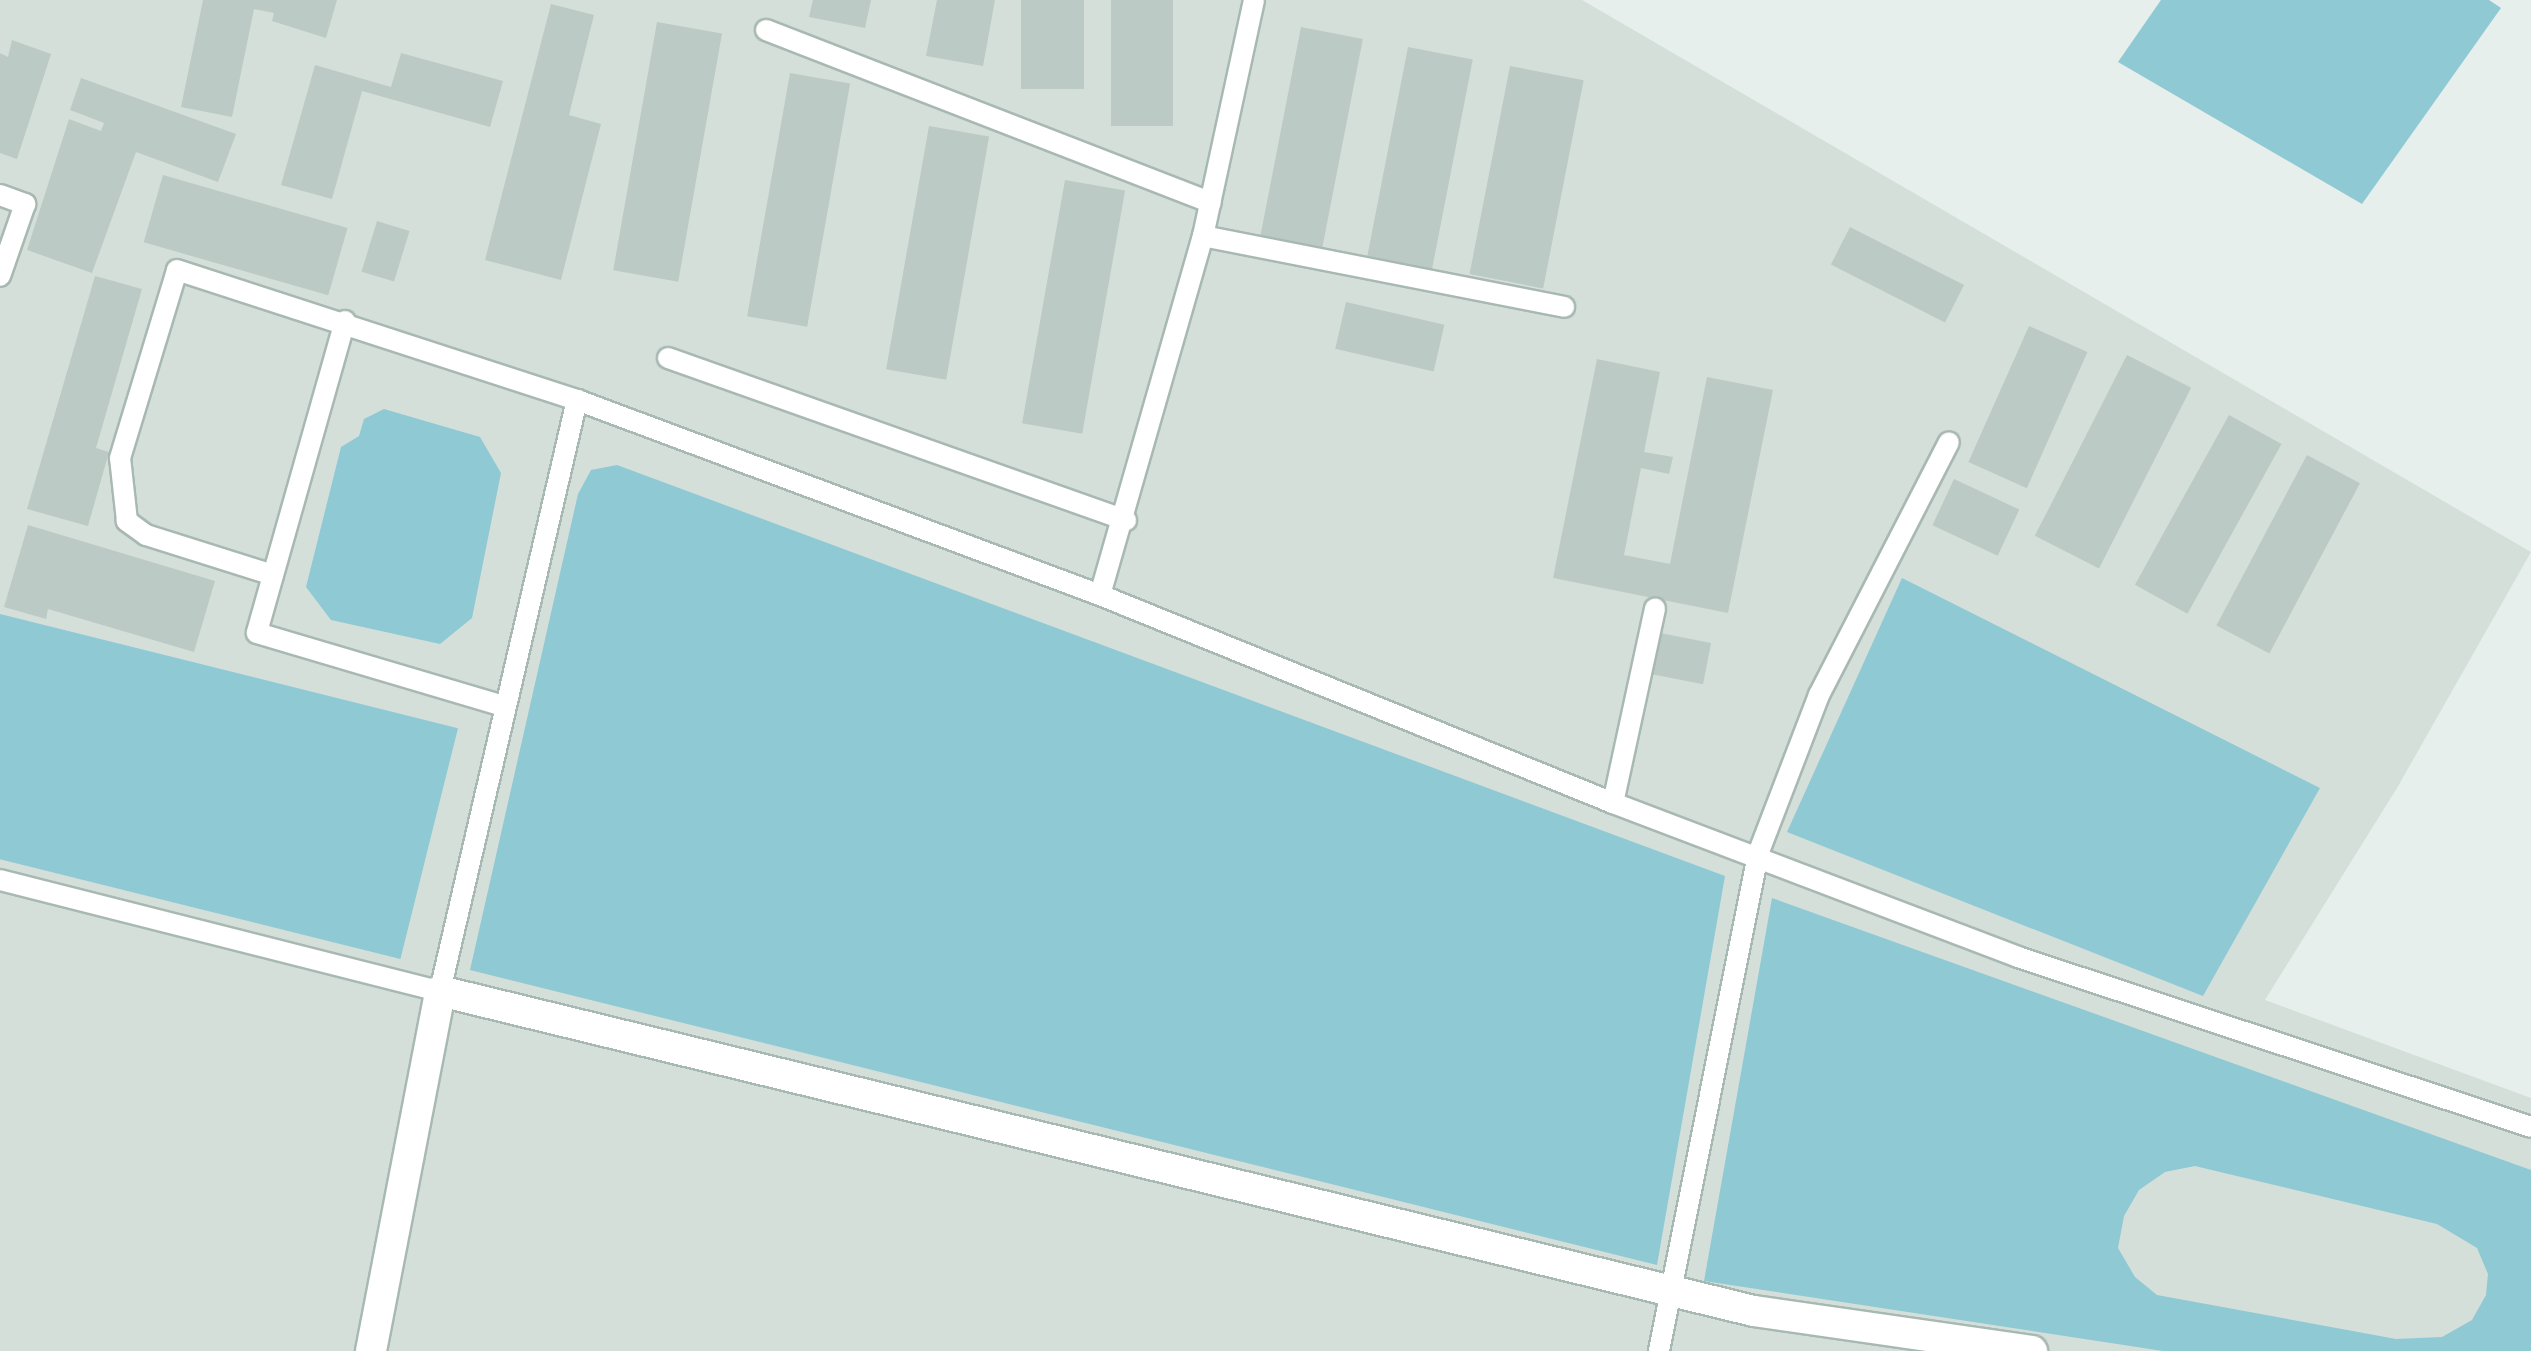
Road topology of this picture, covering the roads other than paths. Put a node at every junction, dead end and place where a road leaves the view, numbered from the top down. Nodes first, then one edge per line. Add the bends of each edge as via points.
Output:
1 (1254, 0) edge
2 (766, 30) dead end
3 (0, 194) edge
4 (1211, 203) junction
5 (1203, 236) junction
6 (0, 276) edge
7 (1564, 306) dead end
8 (345, 322) junction
9 (668, 358) dead end
10 (577, 400) junction
11 (1949, 442) dead end
12 (1126, 520) junction
13 (273, 576) junction
14 (1100, 594) junction
15 (1654, 608) dead end
16 (504, 706) junction
17 (1614, 803) junction
18 (1758, 854) junction
19 (0, 880) edge
20 (440, 991) junction
21 (2531, 1127) edge
22 (1671, 1292) junction
23 (371, 1351) edge
24 (1658, 1351) edge
25 (2032, 1351) edge

1 - 4 lane
2 - 4 lane
3 - 6 lane via 25,204
4 - 5 lane
5 - 7 lane
5 - 12 lane
8 - 10 lane
8 - 13 lane
8 - 13 lane via 177,270 130,422 118,480 127,521 159,540
9 - 12 lane
10 - 14 lane
10 - 16 lane
11 - 18 lane via 1820,695
12 - 14 lane
13 - 16 lane via 257,634
14 - 17 lane
15 - 17 lane
16 - 20 lane
17 - 18 lane
18 - 21 lane via 2018,957
18 - 22 lane
19 - 20 lane
20 - 22 street
20 - 23 street
22 - 24 lane
22 - 25 street via 1754,1311

